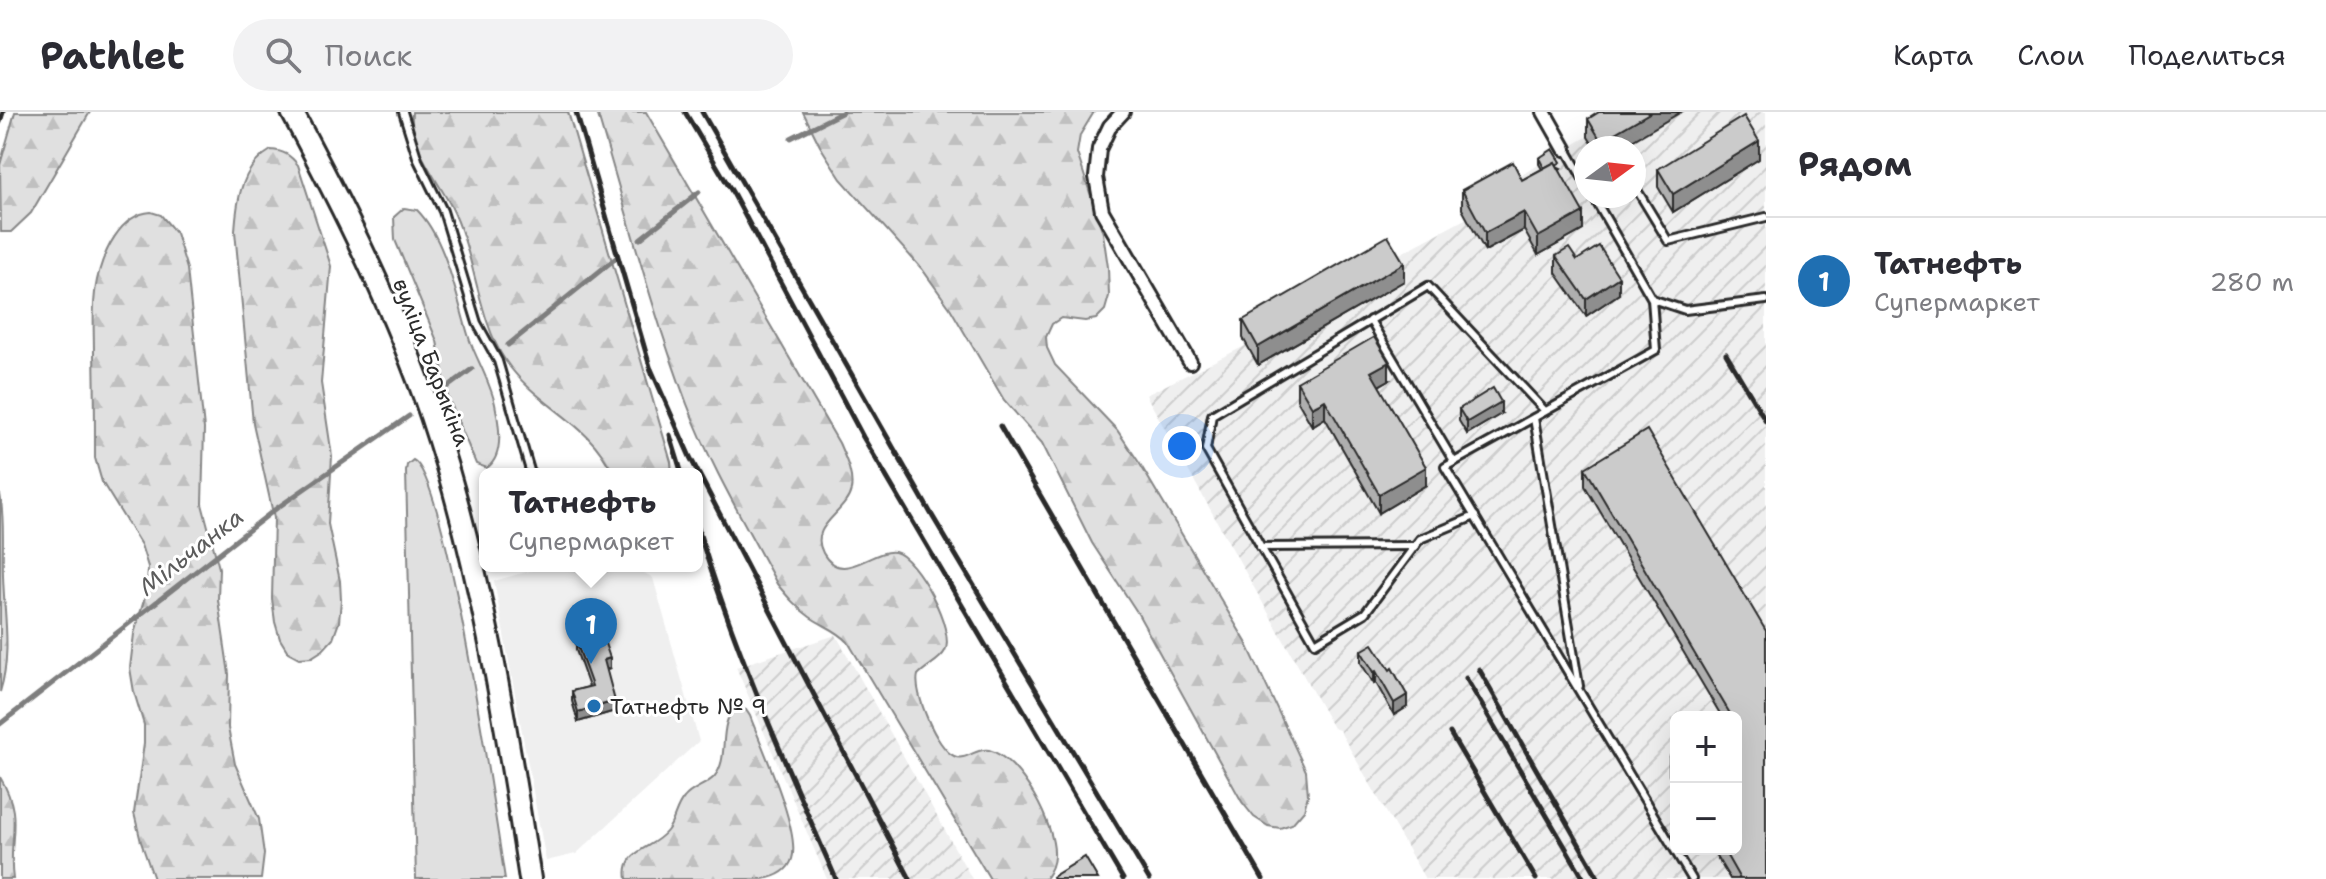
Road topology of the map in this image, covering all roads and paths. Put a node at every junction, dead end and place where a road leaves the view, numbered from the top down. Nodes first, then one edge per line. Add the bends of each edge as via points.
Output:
1 (292, 112) edge
2 (403, 112) edge
3 (1123, 112) edge
4 (1544, 112) edge
5 (1565, 149) joint
6 (1574, 164) edge
7 (1646, 205) edge
8 (1600, 208) edge
9 (1766, 217) edge
10 (1652, 299) junction
11 (1766, 300) edge
12 (1370, 320) junction
13 (1190, 362) dead end
14 (1545, 411) junction
15 (1534, 418) junction
16 (1454, 462) junction
17 (529, 468) edge
18 (1475, 516) junction
19 (1415, 546) junction
20 (1260, 547) junction
21 (478, 560) edge
22 (480, 572) edge
23 (1580, 693) junction
24 (530, 879) edge
25 (1692, 879) edge

1 - 21 main road, вуліца Барыкіна via 421,387
2 - 17 lane via 418,160 443,211 477,323 498,361
3 - 13 street via 1099,149 1096,177 1102,211
4 - 5 street
5 - 6 lane
7 - 9 lane via 1668,241
8 - 10 lane
10 - 11 lane via 1685,310
10 - 14 lane via 1656,350
12 - 14 lane via 1428,286
12 - 16 lane
12 - 20 lane via 1212,415 1206,449
14 - 15 lane
15 - 16 lane
15 - 23 lane
16 - 18 lane via 1445,467
18 - 19 lane via 1420,539
18 - 23 lane
19 - 20 lane
19 - 20 lane via 1365,613 1315,643
22 - 24 main road, вуліца Барыкіна
23 - 25 lane

